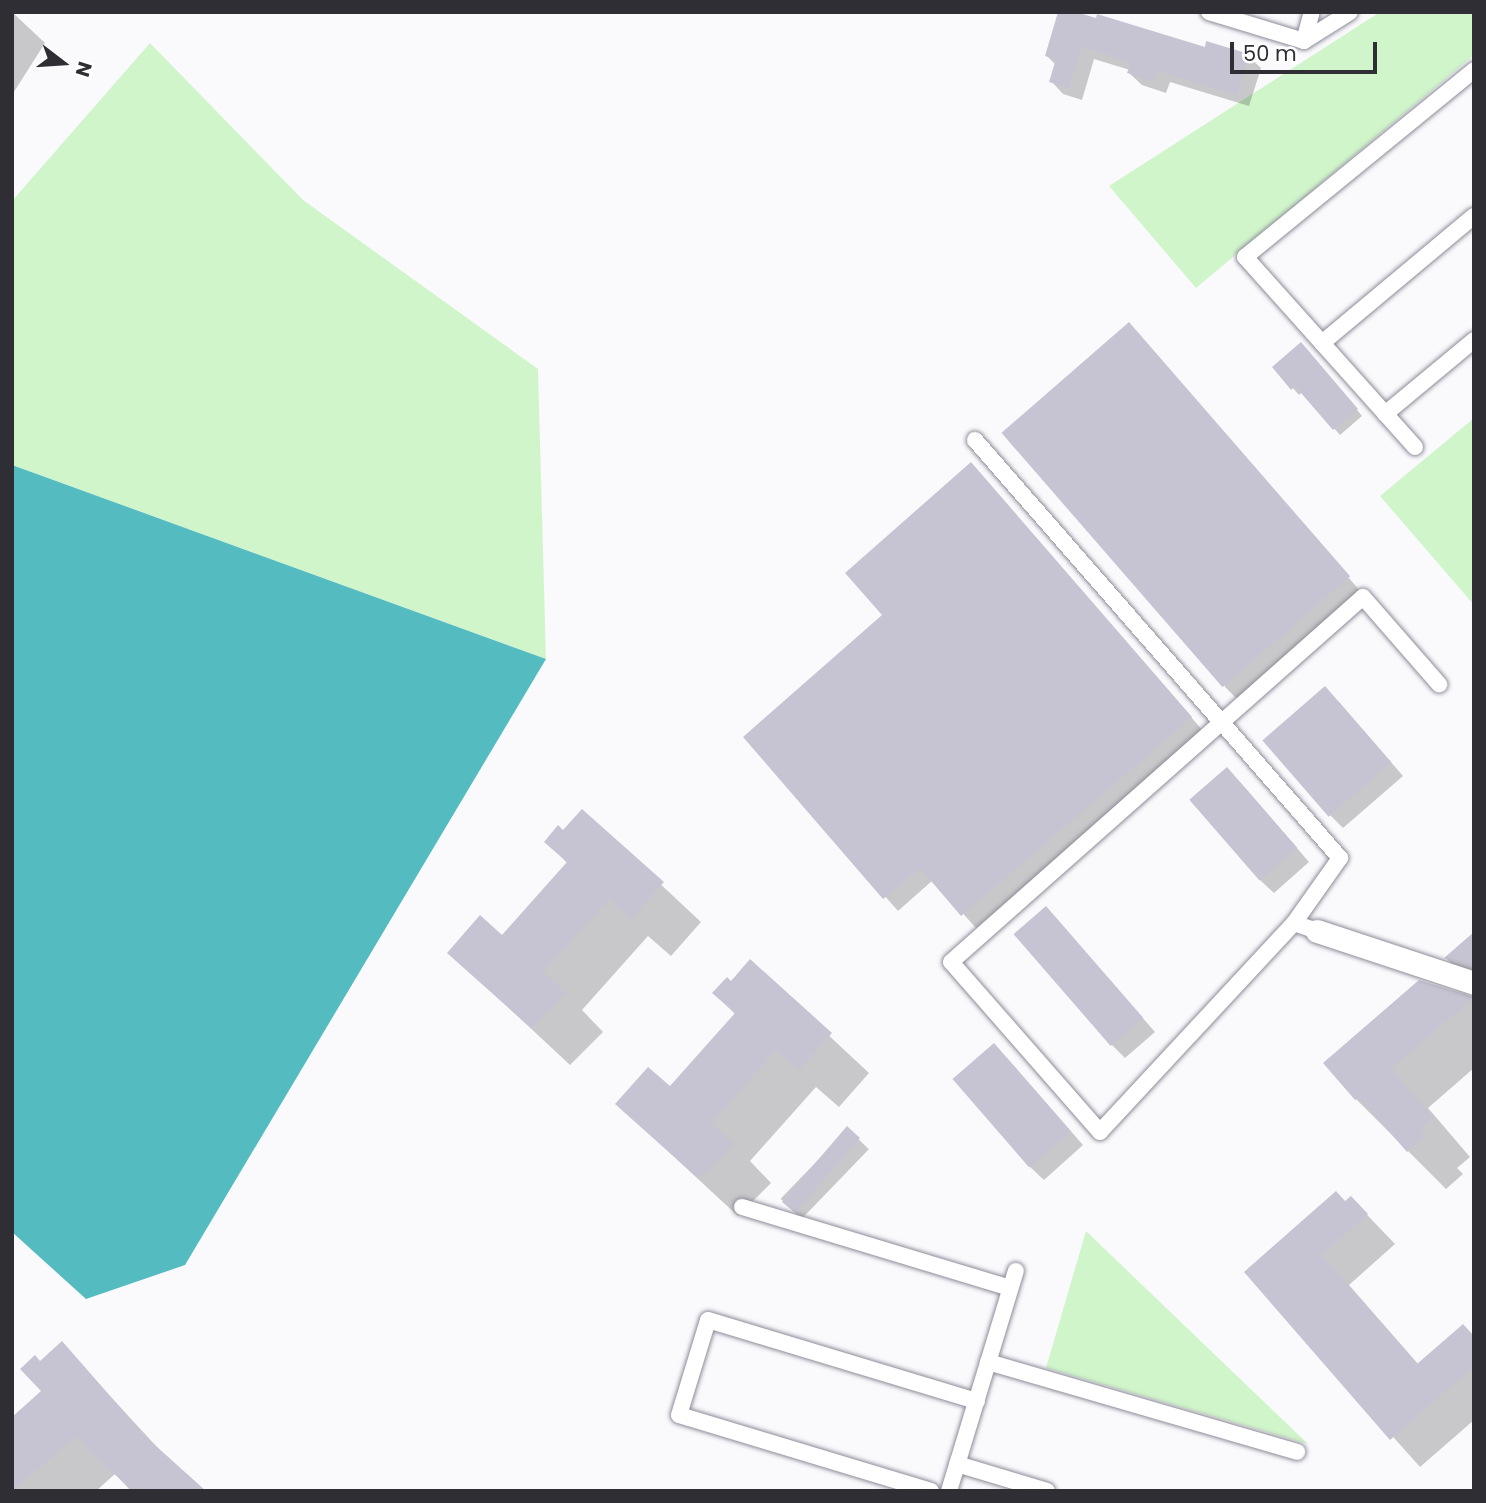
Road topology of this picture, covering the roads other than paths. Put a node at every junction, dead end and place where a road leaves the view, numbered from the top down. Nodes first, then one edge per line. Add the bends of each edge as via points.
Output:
1 (1209, 12) edge
2 (1312, 12) edge
3 (1350, 12) edge
4 (1304, 41) junction
5 (1474, 70) edge
6 (1474, 216) edge
7 (1474, 340) edge
8 (1322, 343) junction
9 (1385, 414) junction
10 (975, 440) dead end
11 (1415, 447) dead end
12 (1439, 684) dead end
13 (1222, 722) junction
14 (1294, 923) junction
15 (1317, 931) joint
16 (1474, 983) edge
17 (742, 1207) dead end
18 (1016, 1271) dead end
19 (1010, 1288) junction
20 (988, 1362) junction
21 (977, 1401) junction
22 (1297, 1452) dead end
23 (957, 1464) junction
24 (931, 1491) edge
25 (949, 1491) edge
26 (1047, 1491) edge

1 - 4 street
2 - 4 street
3 - 4 street
5 - 8 street via 1245,257
6 - 8 street
7 - 9 street
8 - 9 street
9 - 11 street
10 - 13 street
12 - 13 street via 1363,597
13 - 14 street via 1340,858
13 - 14 street via 951,962 1100,1132
14 - 15 street
15 - 16 street
17 - 19 street
18 - 19 street
19 - 20 street
20 - 21 street
20 - 22 street
21 - 23 street
21 - 24 street via 708,1320 679,1415
23 - 25 street
23 - 26 street

